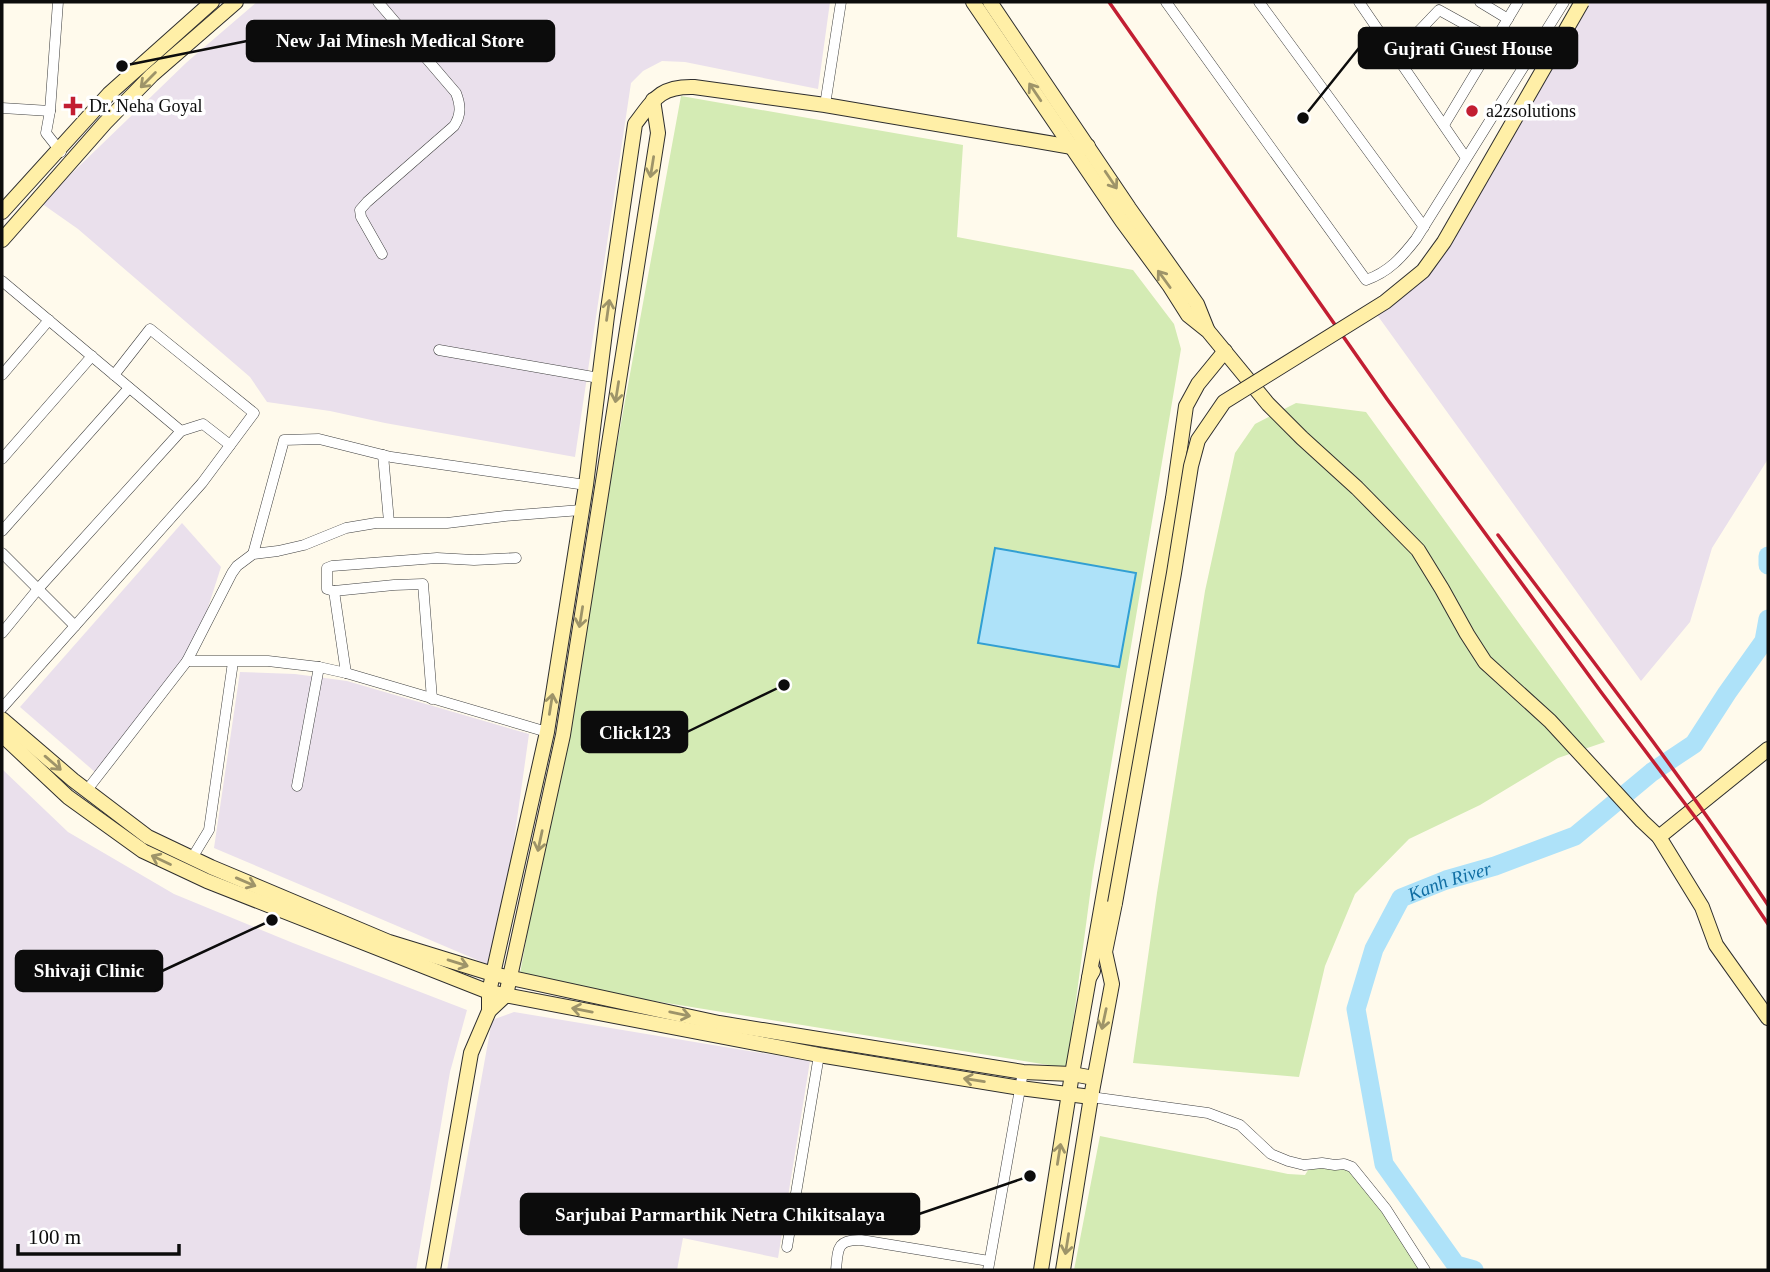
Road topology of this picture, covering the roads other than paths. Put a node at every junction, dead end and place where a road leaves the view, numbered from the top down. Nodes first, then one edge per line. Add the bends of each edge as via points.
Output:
1 (58, 2) edge
2 (212, 2) edge
3 (236, 2) edge
4 (378, 2) edge
5 (841, 2) edge
6 (973, 2) edge
7 (990, 2) edge
8 (1166, 2) edge
9 (1259, 2) edge
10 (1359, 2) edge
11 (1480, 2) edge
12 (1518, 2) edge
13 (1564, 2) edge
14 (1582, 2) edge
15 (1508, 19) junction
16 (1495, 41) junction
17 (1391, 48) junction
18 (653, 100) junction
19 (825, 105) junction
20 (2, 108) edge
21 (50, 111) junction
22 (1444, 125) junction
23 (1088, 146) junction
24 (1072, 147) junction
25 (58, 149) junction
26 (1466, 158) junction
27 (72, 161) junction
28 (2, 212) edge
29 (1424, 227) junction
30 (2, 240) edge
31 (382, 254) dead end
32 (2, 281) edge
33 (49, 320) junction
34 (1208, 331) junction
35 (439, 350) dead end
36 (1225, 351) junction
37 (92, 356) junction
38 (2, 375) edge
39 (114, 375) junction
40 (599, 378) junction
41 (130, 388) junction
42 (181, 431) junction
43 (230, 445) junction
44 (383, 455) junction
45 (2, 459) edge
46 (586, 485) junction
47 (581, 510) junction
48 (389, 522) junction
49 (2, 531) edge
50 (2, 553) edge
51 (253, 554) junction
52 (516, 558) dead end
53 (38, 589) junction
54 (334, 591) junction
55 (75, 626) junction
56 (2, 633) edge
57 (187, 661) junction
58 (233, 662) junction
59 (320, 667) junction
60 (346, 673) junction
61 (432, 699) junction
62 (2, 708) edge
63 (2, 719) edge
64 (547, 732) junction
65 (2, 735) edge
66 (1768, 749) edge
67 (296, 786) dead end
68 (86, 790) junction
69 (114, 820) junction
70 (1659, 837) junction
71 (192, 858) junction
72 (1105, 953) junction
73 (493, 974) junction
74 (510, 977) junction
75 (1089, 978) junction
76 (489, 992) junction
77 (506, 995) junction
78 (489, 1011) junction
79 (1768, 1018) edge
80 (820, 1055) junction
81 (1023, 1072) junction
82 (1072, 1074) junction
83 (1094, 1078) junction
84 (1020, 1088) junction
85 (1069, 1094) junction
86 (1091, 1097) junction
87 (787, 1247) dead end
88 (989, 1266) edge
89 (433, 1270) edge
90 (836, 1270) edge
91 (1041, 1270) edge
92 (1063, 1270) edge
93 (1425, 1270) edge

1 - 21 street
2 - 25 street via 109,94
3 -> 27 street via 152,75
4 - 31 street via 460,102 454,126 360,209
5 - 19 street
24 -> 6 street
7 - 23 street
8 - 29 street via 1366,280 1398,262
9 - 29 street
10 - 17 street
11 - 15 street
12 - 15 street
13 - 26 street
14 - 72 street, bridge via 1423,271 1385,302 1224,402 1198,440
15 - 16 street
16 - 17 street via 1438,10 1419,31
16 - 22 street
17 - 22 street
18 - 19 street via 666,91 694,87
40 -> 18 street via 635,124
18 -> 74 street via 658,133 562,735
19 - 24 street
20 - 21 street
21 - 25 street via 46,133
22 - 26 street
23 - 24 street
23 -> 34 street via 1198,304
34 -> 24 street via 1188,315
25 - 27 street
25 - 28 street
26 - 29 street
27 - 30 street
32 - 33 street
33 - 37 street
33 - 38 street
34 - 36 street
35 - 40 street
36 - 70 street via 1268,404 1418,550 1485,662 1550,721
36 - 75 street via 1186,406
37 - 39 street
37 - 45 street
39 - 41 street
39 - 43 street via 150,329 254,413
40 - 46 street
41 - 42 street
41 - 49 street
42 - 43 street via 202,424
42 - 53 street
43 - 55 street
44 - 46 street
44 - 48 street
44 - 51 street via 319,439 284,440
46 - 47 street
47 - 48 street via 447,523
64 -> 47 street
48 - 51 street via 346,528 304,545
50 - 53 street
51 - 57 street via 232,573
52 - 54 street via 332,566 327,568 326,586
53 - 55 street
53 - 56 street
54 - 60 street
54 - 61 street via 423,584
55 - 62 street
57 - 58 street
57 - 68 street
58 - 59 street
58 - 71 street via 209,830
59 - 60 street
59 - 67 street
60 - 61 street
61 - 64 street
63 -> 68 street
64 - 73 street
65 - 69 street via 68,797
66 - 70 street
68 - 69 street
69 - 71 street
76 -> 69 street via 208,881 143,851
70 - 79 street via 1702,907 1716,945
71 -> 73 street via 389,942
72 - 75 street
72 -> 83 street via 1112,984
73 - 74 street
73 - 76 street
74 - 77 street
74 -> 81 street via 719,1023
75 - 82 street
76 - 77 street
76 - 78 street
77 - 78 street
80 -> 77 street
78 - 89 street via 466,1075
84 -> 80 street
80 - 87 street
81 - 82 street
81 - 84 street
82 - 83 street
82 - 85 street
83 - 86 street
84 - 85 street
84 - 88 street
85 - 86 street
91 -> 85 street
86 -> 92 street
86 - 93 street via 1208,1113 1240,1125 1271,1154 1288,1161 1352,1167
88 - 90 street via 849,1239 838,1249

